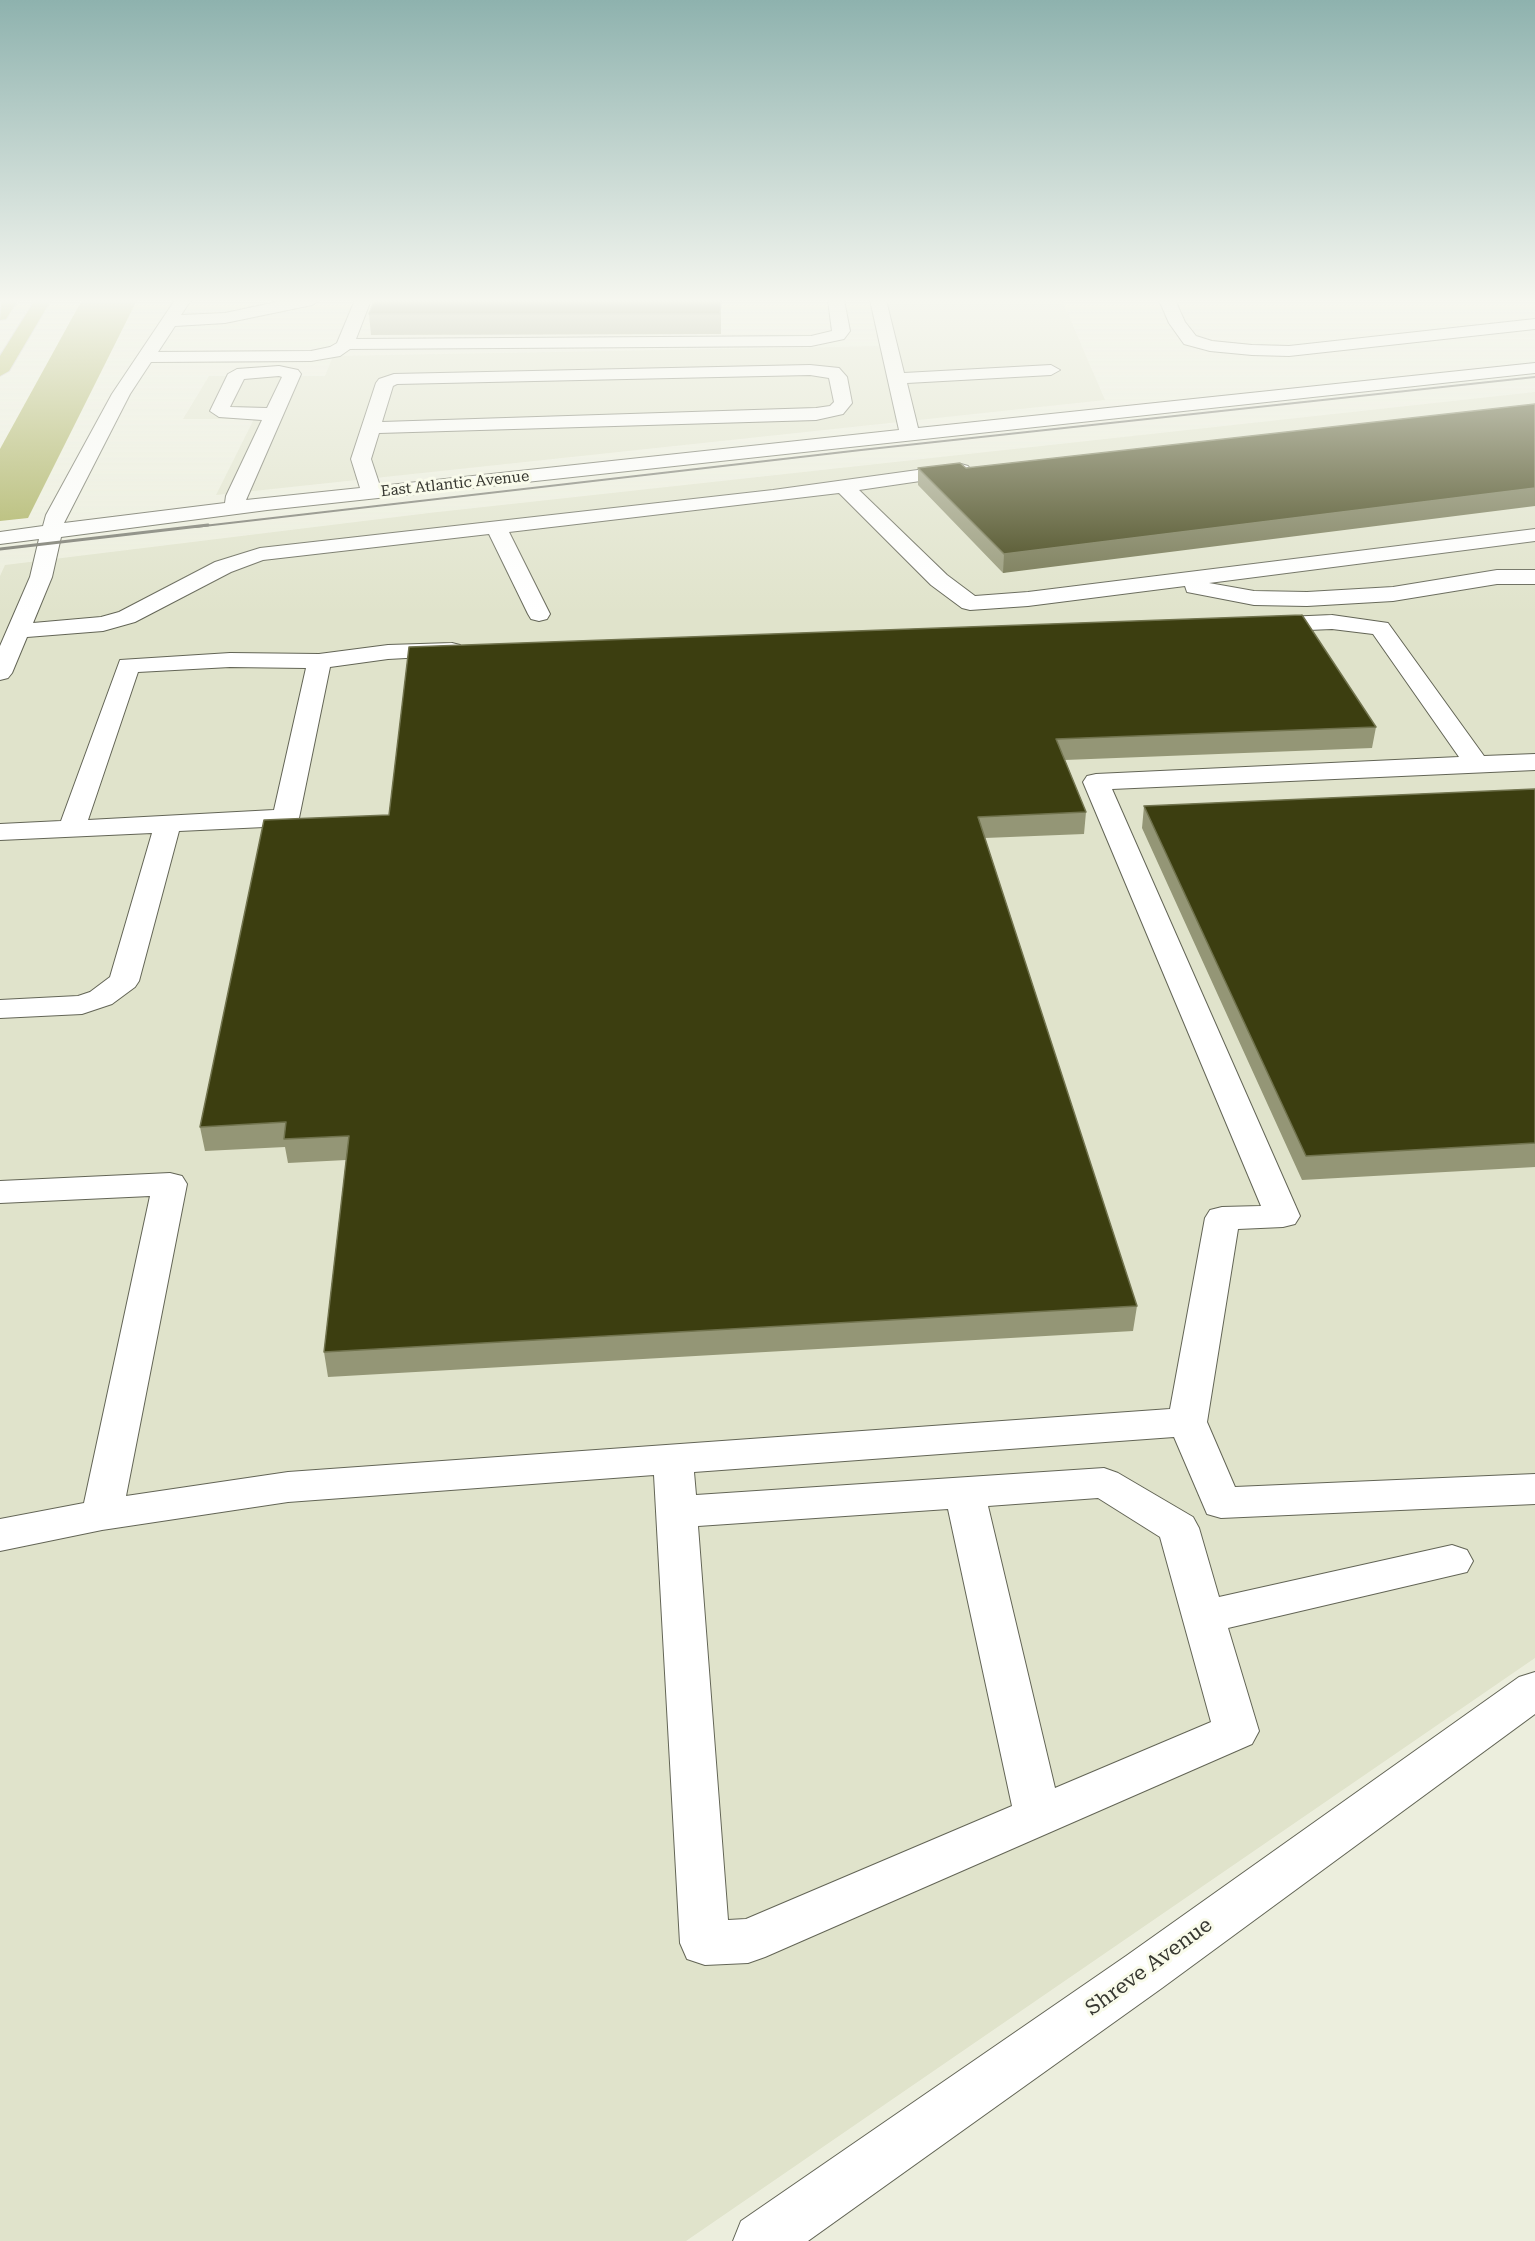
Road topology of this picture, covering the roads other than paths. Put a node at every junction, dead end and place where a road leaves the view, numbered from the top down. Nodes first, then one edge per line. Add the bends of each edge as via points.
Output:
1 (116, 405) edge
2 (378, 405) edge
3 (841, 405) edge
4 (903, 405) edge
5 (1194, 405) edge
6 (274, 414) dead end
7 (371, 428) junction
8 (910, 435) junction
9 (975, 469) edge
10 (843, 486) junction
11 (372, 493) junction
12 (235, 508) junction
13 (496, 527) junction
14 (1535, 535) edge
15 (0, 537) edge
16 (50, 537) junction
17 (1535, 577) edge
18 (1173, 581) junction
19 (539, 614) dead end
20 (1238, 625) edge
21 (18, 631) junction
22 (471, 650) edge
23 (319, 662) junction
24 (0, 673) edge
25 (1535, 762) edge
26 (1477, 764) junction
27 (168, 823) junction
28 (72, 828) junction
29 (0, 832) edge
30 (0, 1009) edge
31 (0, 1192) edge
32 (1187, 1422) junction
33 (673, 1459) junction
34 (1535, 1489) edge
35 (965, 1492) junction
36 (676, 1512) junction
37 (102, 1515) junction
38 (0, 1535) edge
39 (1452, 1561) dead end
40 (1203, 1617) junction
41 (1535, 1689) edge
42 (1038, 1816) junction
43 (761, 2241) edge

1 - 16 street via 56,515
2 - 7 street
3 - 7 street via 836,410 816,414
4 - 8 street
5 - 8 street, East Atlantic Avenue
6 - 12 street via 236,496
7 - 11 street via 361,459
8 - 11 street, East Atlantic Avenue
9 - 10 street
10 - 13 street
10 - 18 street via 939,580 970,603
11 - 12 street, East Atlantic Avenue
12 - 16 street, East Atlantic Avenue
13 - 19 street
13 - 21 street via 260,554 223,567 127,617 103,624
14 - 18 street
15 - 16 street, East Atlantic Avenue
16 - 21 street via 41,578
17 - 18 street via 1497,577 1394,594 1307,599 1254,598
20 - 26 street via 1332,622 1380,628
21 - 24 street
22 - 23 street via 388,652
23 - 27 street via 286,818
23 - 28 street via 230,660 128,665
25 - 26 street
26 - 32 street via 1096,782 1283,1216 1222,1218
27 - 28 street
27 - 30 street via 124,981 101,998 82,1005
28 - 29 street
31 - 37 street via 170,1184
32 - 33 street
32 - 34 street via 1221,1503
33 - 36 street
33 - 37 street via 288,1487
35 - 36 street
35 - 40 street via 1104,1482 1178,1528
35 - 42 street
36 - 42 street via 705,1943 748,1941
37 - 38 street
39 - 40 street
40 - 42 street via 1236,1731
41 - 43 street, Shreve Avenue

